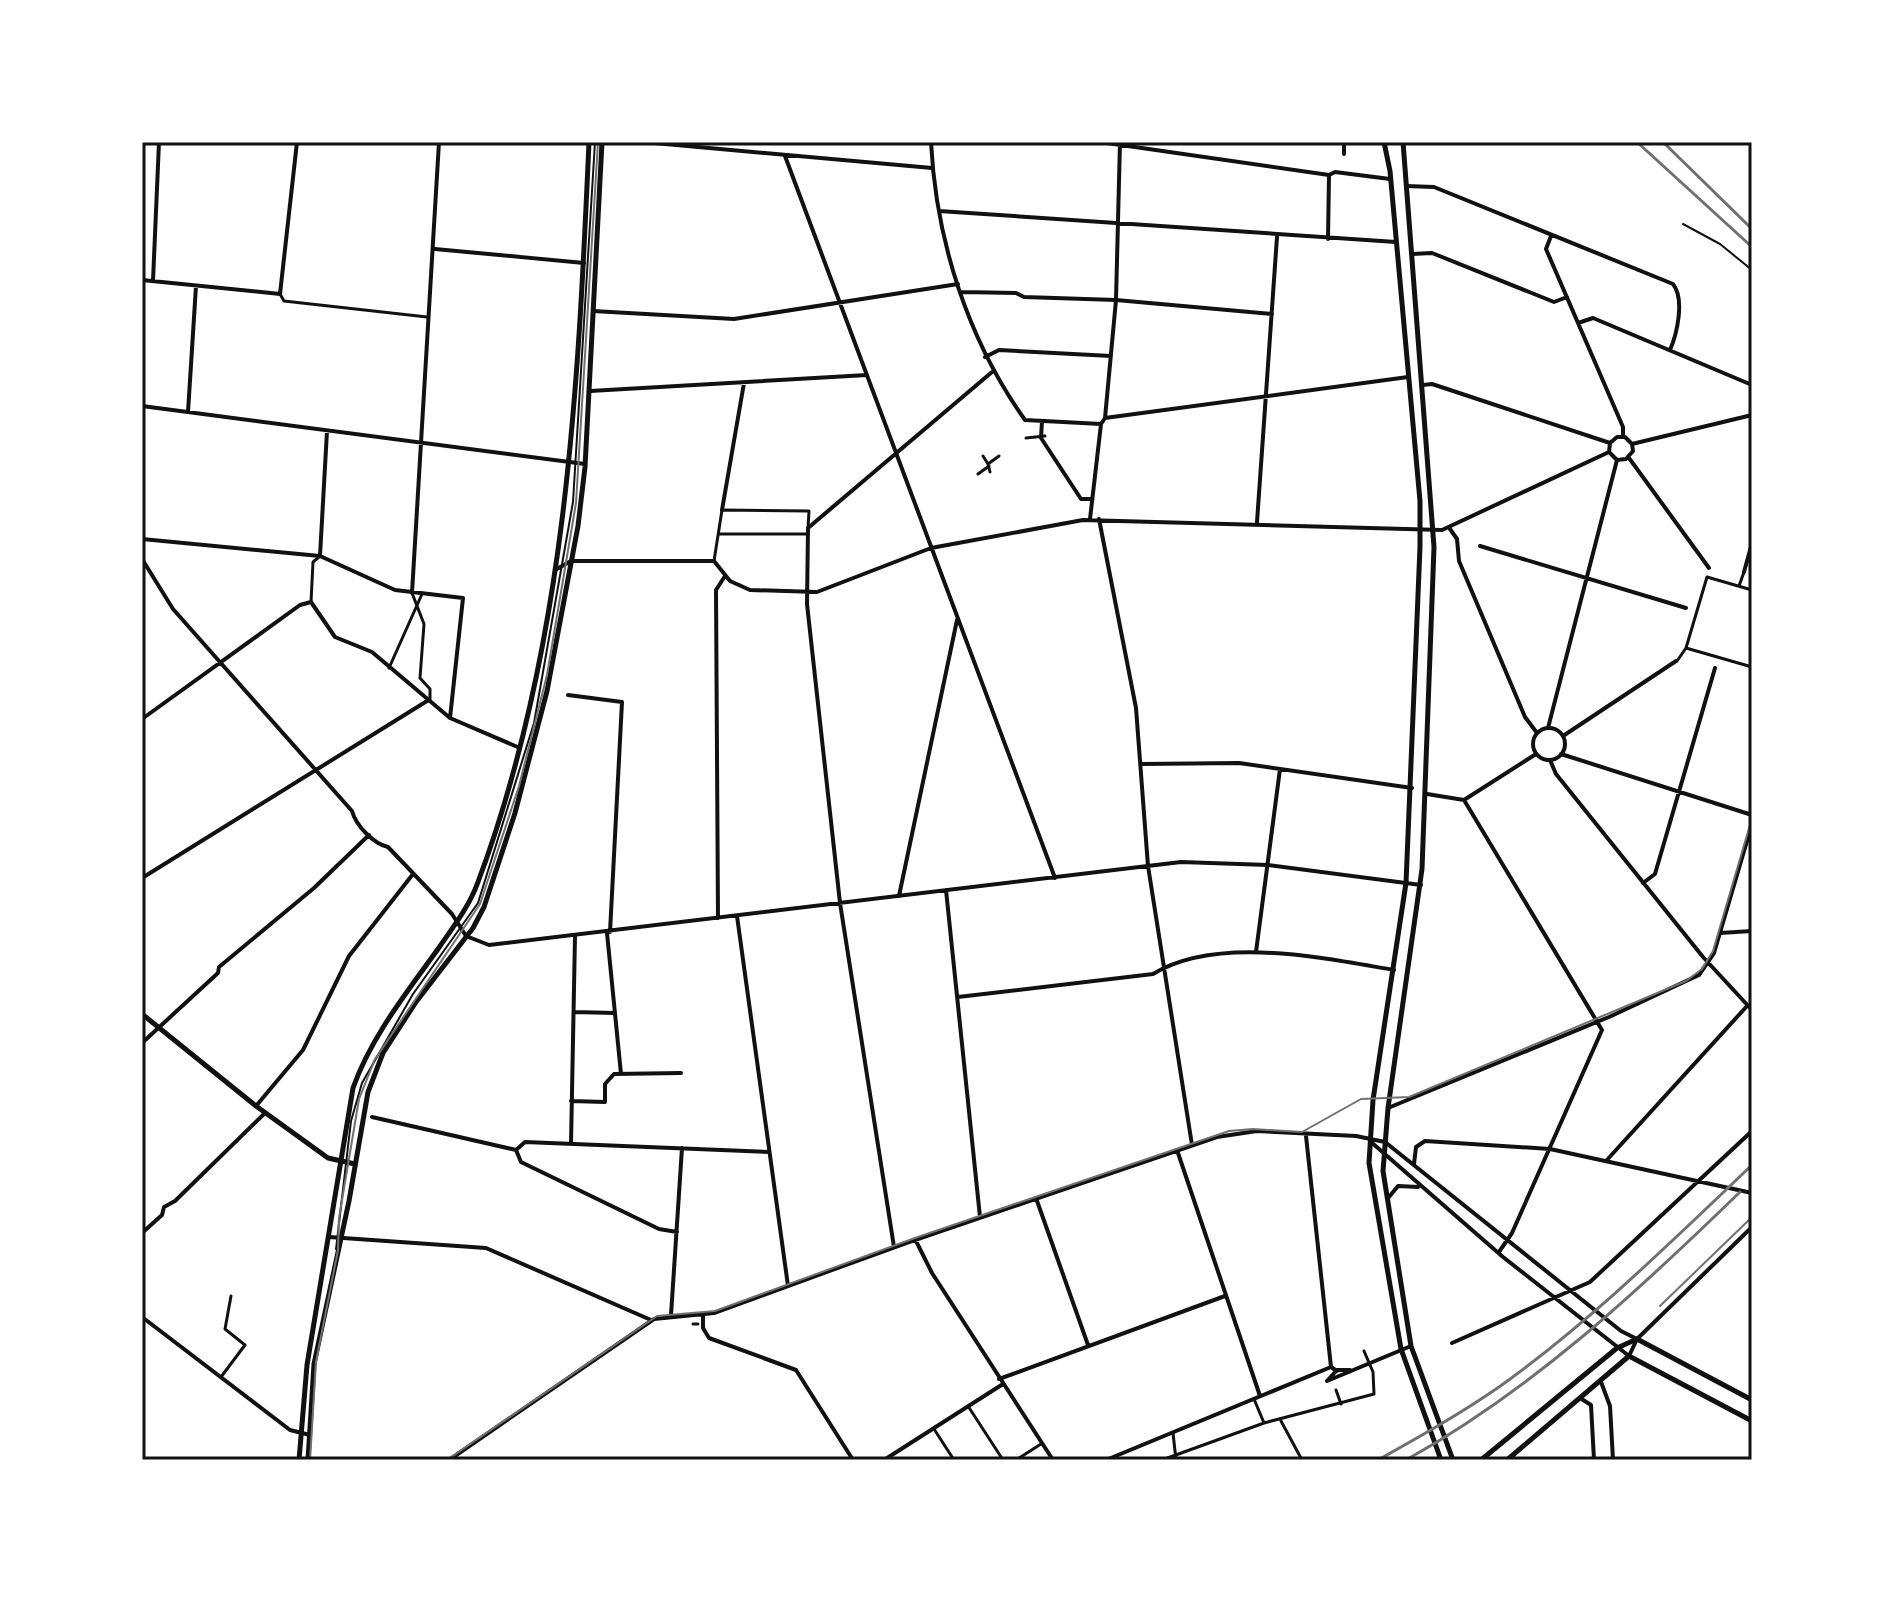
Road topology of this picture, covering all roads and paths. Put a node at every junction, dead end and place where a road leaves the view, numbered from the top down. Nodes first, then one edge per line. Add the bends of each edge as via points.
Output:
1 (159, 142) edge
2 (297, 142) edge
3 (439, 142) edge
4 (589, 142) edge
5 (595, 142) edge
6 (602, 142) edge
7 (643, 142) edge
8 (931, 142) edge
9 (1100, 142) edge
10 (1344, 142) edge
11 (1384, 142) edge
12 (1403, 142) edge
13 (1120, 143) edge
14 (1344, 154) dead end
15 (785, 156) junction
16 (932, 168) junction
17 (1329, 175) junction
18 (1390, 179) junction
19 (1406, 186) junction
20 (939, 211) junction
21 (1118, 224) junction
22 (1683, 224) dead end
23 (1278, 236) junction
24 (1551, 236) junction
25 (1328, 239) junction
26 (1396, 242) junction
27 (434, 249) junction
28 (1411, 254) junction
29 (584, 263) junction
30 (1752, 270) edge
31 (142, 280) edge
32 (153, 281) junction
33 (958, 284) junction
34 (196, 286) junction
35 (960, 293) junction
36 (280, 294) junction
37 (1567, 297) junction
38 (1116, 300) junction
39 (841, 303) junction
40 (593, 311) junction
41 (1272, 314) junction
42 (430, 318) junction
43 (1578, 323) junction
44 (1670, 350) junction
45 (1111, 356) junction
46 (985, 357) junction
47 (992, 372) junction
48 (867, 375) junction
49 (1408, 377) junction
50 (744, 383) junction
51 (1423, 385) junction
52 (1752, 385) edge
53 (589, 391) junction
54 (1266, 397) junction
55 (142, 406) edge
56 (188, 412) junction
57 (1752, 415) edge
58 (1105, 418) junction
59 (1042, 421) junction
60 (1101, 424) junction
61 (327, 431) junction
62 (1623, 436) junction
63 (1043, 437) junction
64 (1026, 438) dead end
65 (1610, 443) junction
66 (422, 444) junction
67 (1632, 444) junction
68 (1609, 452) junction
69 (895, 453) junction
70 (983, 456) dead end
71 (999, 456) dead end
72 (1629, 458) junction
73 (1617, 460) junction
74 (569, 462) junction
75 (577, 463) junction
76 (585, 464) junction
77 (989, 467) junction
78 (978, 474) dead end
79 (1091, 499) junction
80 (722, 510) junction
81 (1090, 519) junction
82 (1099, 519) junction
83 (1257, 522) junction
84 (1420, 527) junction
85 (1433, 529) junction
86 (1450, 529) junction
87 (808, 531) junction
88 (718, 534) junction
89 (142, 539) edge
90 (1752, 543) edge
91 (1480, 546) dead end
92 (931, 548) junction
93 (320, 556) junction
94 (565, 556) junction
95 (142, 559) edge
96 (571, 561) junction
97 (714, 561) junction
98 (564, 564) junction
99 (1709, 568) joint
100 (554, 570) junction
101 (1744, 572) joint
102 (725, 576) junction
103 (1707, 577) junction
104 (1585, 578) junction
105 (1739, 586) junction
106 (1752, 590) edge
107 (807, 592) junction
108 (412, 593) junction
109 (422, 594) junction
110 (311, 602) junction
111 (416, 606) junction
112 (1686, 608) joint
113 (1697, 611) junction
114 (958, 618) junction
115 (1686, 648) junction
116 (1719, 658) junction
117 (1676, 661) joint
118 (221, 662) junction
119 (1752, 667) edge
120 (389, 668) junction
121 (1715, 668) joint
122 (568, 695) dead end
123 (427, 701) junction
124 (450, 718) junction
125 (142, 719) edge
126 (1548, 728) junction
127 (1537, 733) junction
128 (1563, 736) junction
129 (520, 748) junction
130 (1536, 754) junction
131 (1561, 754) junction
132 (1550, 760) junction
133 (1141, 764) junction
134 (1280, 769) junction
135 (316, 773) junction
136 (1412, 788) junction
137 (1679, 792) junction
138 (1427, 794) junction
139 (1464, 800) junction
140 (1752, 815) edge
141 (1752, 824) edge
142 (369, 835) junction
143 (1268, 865) junction
144 (1148, 866) junction
145 (413, 874) junction
146 (142, 878) edge
147 (1055, 878) junction
148 (1406, 883) junction
149 (1643, 883) junction
150 (1421, 885) junction
151 (946, 890) junction
152 (899, 896) junction
153 (840, 903) junction
154 (737, 916) junction
155 (718, 918) junction
156 (458, 922) junction
157 (462, 928) junction
158 (1752, 931) edge
159 (608, 932) junction
160 (1720, 933) junction
161 (466, 936) junction
162 (575, 936) junction
163 (1256, 952) junction
164 (1709, 964) junction
165 (1163, 968) junction
166 (1394, 970) junction
167 (958, 997) junction
168 (1750, 1008) edge
169 (574, 1012) junction
170 (615, 1013) junction
171 (142, 1014) edge
172 (1598, 1021) junction
173 (160, 1027) junction
174 (142, 1043) edge
175 (681, 1073) dead end
176 (621, 1074) junction
177 (571, 1101) junction
178 (256, 1106) junction
179 (1388, 1108) junction
180 (265, 1113) junction
181 (372, 1117) dead end
182 (1752, 1131) edge
183 (1306, 1136) junction
184 (1371, 1142) junction
185 (1385, 1142) junction
186 (571, 1144) junction
187 (1192, 1145) junction
188 (682, 1148) junction
189 (1550, 1149) junction
190 (516, 1150) junction
191 (1177, 1150) junction
192 (769, 1152) junction
193 (1384, 1157) junction
194 (1606, 1161) junction
195 (342, 1162) junction
196 (355, 1164) junction
197 (1414, 1164) junction
198 (1700, 1181) junction
199 (1420, 1188) junction
200 (1752, 1193) edge
201 (1036, 1198) junction
202 (1387, 1207) junction
203 (980, 1217) junction
204 (1752, 1227) edge
205 (677, 1232) junction
206 (142, 1233) edge
207 (329, 1237) junction
208 (339, 1238) junction
209 (915, 1239) junction
210 (1508, 1241) junction
211 (894, 1247) junction
212 (1499, 1253) junction
213 (788, 1286) junction
214 (1570, 1291) junction
215 (231, 1296) dead end
216 (1225, 1296) junction
217 (1554, 1298) junction
218 (671, 1315) junction
219 (703, 1315) junction
220 (142, 1317) edge
221 (651, 1320) junction
222 (1637, 1339) junction
223 (1452, 1343) dead end
224 (1088, 1345) junction
225 (1411, 1346) junction
226 (1617, 1348) junction
227 (1401, 1349) junction
228 (1364, 1351) dead end
229 (1629, 1356) junction
230 (1369, 1362) junction
231 (1334, 1369) junction
232 (1350, 1370) junction
233 (221, 1377) junction
234 (1001, 1382) junction
235 (1601, 1382) junction
236 (1336, 1390) dead end
237 (1257, 1398) junction
238 (1580, 1398) junction
239 (1752, 1400) edge
240 (1341, 1404) junction
241 (968, 1406) junction
242 (1281, 1421) junction
243 (1752, 1421) edge
244 (1264, 1423) junction
245 (933, 1428) junction
246 (302, 1432) junction
247 (1173, 1433) junction
248 (310, 1435) junction
249 (1041, 1444) junction
250 (1174, 1453) junction
251 (299, 1460) edge
252 (308, 1460) edge
253 (449, 1460) edge
254 (853, 1460) edge
255 (884, 1460) edge
256 (954, 1460) edge
257 (1003, 1460) edge
258 (1016, 1460) edge
259 (1053, 1460) edge
260 (1106, 1460) edge
261 (1162, 1460) edge
262 (1176, 1460) edge
263 (1302, 1460) edge
264 (1441, 1460) edge
265 (1453, 1460) edge
266 (1481, 1460) edge
267 (1507, 1460) edge
268 (1594, 1460) edge
269 (1613, 1460) edge

1 - 32 street
2 - 36 street
3 - 27 street
4 - 29 main road
5 - 75 lane
6 - 40 main road
7 - 15 street
8 - 16 street
9 - 13 street
10 - 14 street
11 - 18 main road
12 - 19 main road
13 - 17 street
13 - 21 street
15 - 16 street
15 - 39 street
16 - 20 street
17 - 18 street
17 - 25 street
18 - 26 main road
19 - 24 street via 1434,187
19 - 28 main road
20 - 21 street
20 - 33 street
21 - 23 street
21 - 38 street
22 - 30 lane
23 - 25 street
23 - 41 street
24 - 37 street via 1546,249
24 - 44 street via 1676,287 1676,337
25 - 26 street
26 - 49 main road
27 - 29 street
27 - 42 street
28 - 37 street via 1432,253 1554,302
28 - 51 main road
29 - 74 main road
31 - 32 street
32 - 34 street
33 - 35 street
33 - 39 street
34 - 36 street
34 - 56 street
35 - 38 street
35 - 46 street
36 - 42 street via 284,301
37 - 43 street
38 - 41 street
38 - 45 street
39 - 40 street via 734,319
39 - 48 street
40 - 53 main road
41 - 54 street
42 - 66 street
43 - 44 street via 1593,318
43 - 62 street
44 - 52 street
45 - 46 street via 999,350
45 - 58 street
46 - 47 street
47 - 59 street via 1025,420
47 - 69 street
48 - 50 street
48 - 69 street
49 - 54 street
49 - 84 main road
50 - 53 street
50 - 80 street
51 - 65 street
51 - 85 main road
53 - 76 main road
54 - 58 street
54 - 83 street
55 - 56 street
56 - 61 street
57 - 67 street
58 - 60 street
59 - 60 street
59 - 63 street
60 - 79 street
61 - 66 street
61 - 93 street
62 - 65 street
62 - 67 street
63 - 64 street
63 - 79 street via 1081,499
65 - 68 street
66 - 74 street
66 - 108 street
67 - 72 street
68 - 73 street
68 - 86 street
69 - 87 street
69 - 92 street
70 - 77 street
71 - 77 street
72 - 73 street
72 - 99 street
73 - 104 street
74 - 75 street
74 - 100 main road
75 - 76 street
75 - 94 lane
76 - 96 main road
77 - 78 street
79 - 81 street
80 - 87 street via 809,511
80 - 88 street
81 - 82 street
81 - 92 street
82 - 83 street
82 - 133 street via 1136,708
83 - 84 street
84 - 85 street
84 - 136 main road
85 - 86 street
85 - 138 main road
86 - 127 street via 1457,539 1459,561
87 - 88 street
87 - 107 street
88 - 97 street
89 - 93 street
90 - 101 street
91 - 104 street
92 - 107 street
92 - 114 street
93 - 108 street
93 - 110 street via 313,562
94 - 96 lane
94 - 98 lane
95 - 118 street via 173,609
96 - 97 street
96 - 98 street
96 - 161 main road via 533,751 484,907
97 - 102 street
98 - 100 street
98 - 157 lane via 520,775 480,897
99 - 103 street
100 - 129 main road
101 - 105 street
102 - 107 street via 757,591
102 - 155 street via 716,590
103 - 105 street
103 - 113 street
104 - 112 street
104 - 126 street
105 - 106 street
107 - 153 street
108 - 109 street
108 - 111 street
109 - 111 street
109 - 124 street via 463,598
110 - 118 street
110 - 120 street via 335,637 372,652
111 - 120 street
111 - 123 street via 424,634 420,678 432,692
112 - 113 street
113 - 115 street
114 - 147 street
114 - 152 street
115 - 116 street
115 - 117 street
116 - 119 street
116 - 121 street
117 - 128 street
118 - 125 street
118 - 135 street
120 - 123 street
121 - 137 street
122 - 159 street via 622,702
123 - 124 street
123 - 135 street
124 - 129 street
126 - 127 street
126 - 128 street
127 - 130 street
128 - 131 street
129 - 156 main road via 478,884
130 - 132 street
130 - 139 street
131 - 132 street
131 - 137 street
132 - 149 street
133 - 134 street via 1215,762
133 - 144 street
134 - 136 street
134 - 143 street
135 - 142 street
135 - 146 street
136 - 148 main road
137 - 140 street
137 - 149 street via 1655,874
138 - 139 street
138 - 150 main road
139 - 172 street
141 - 160 street
142 - 145 street
142 - 173 street via 219,967
143 - 144 street via 1200,861
143 - 148 street
143 - 163 street
144 - 147 street
144 - 165 street
145 - 156 street
145 - 178 street via 349,956 303,1050
147 - 151 street
148 - 150 street
148 - 166 main road
149 - 164 street
150 - 179 main road
151 - 152 street
151 - 167 street
152 - 153 street
153 - 154 street
153 - 211 street
154 - 155 street
154 - 192 street
155 - 159 street
156 - 157 street
156 - 195 main road via 362,1066 350,1097
157 - 161 street
157 - 195 lane via 369,1066
158 - 160 street
159 - 162 street
159 - 170 street
160 - 164 street
161 - 162 street via 501,945
161 - 196 main road via 416,1002 374,1073
162 - 169 street
163 - 165 street
163 - 166 street
164 - 168 street
164 - 172 street via 1687,983
165 - 167 street via 1153,974
165 - 187 street
166 - 184 main road
167 - 203 street
168 - 194 street
169 - 170 street
169 - 177 street
170 - 176 street
171 - 173 main road
172 - 179 street
172 - 189 street via 1602,1030
173 - 174 street
173 - 178 main road
175 - 176 street
176 - 177 street via 605,1084 605,1102
177 - 186 street
178 - 180 main road
179 - 185 main road
180 - 195 main road via 331,1160
180 - 206 street
181 - 190 street
182 - 198 street
183 - 184 street via 1356,1136
183 - 187 street via 1247,1131
183 - 231 street
184 - 185 street
184 - 193 street
184 - 227 main road via 1371,1180
185 - 193 main road
185 - 197 street
186 - 188 street
186 - 190 street via 525,1142
187 - 191 street
188 - 192 street
188 - 205 street
189 - 194 street
189 - 197 street via 1425,1141 1416,1147
189 - 210 street
190 - 205 street via 521,1162 659,1229
191 - 201 street
191 - 216 street
192 - 213 street
193 - 199 street
193 - 202 main road
194 - 198 street
195 - 196 main road
195 - 207 main road
195 - 208 lane
196 - 208 main road
197 - 210 street
198 - 200 street
198 - 214 street via 1590,1282
199 - 202 street via 1394,1188
199 - 212 street
201 - 203 street
201 - 224 street
202 - 225 main road
203 - 209 street
204 - 222 street
205 - 218 street
207 - 208 street
207 - 246 main road via 307,1365
208 - 221 street via 486,1248
208 - 248 main road via 314,1364
209 - 211 street
209 - 234 street
210 - 212 street
210 - 214 street
211 - 213 street
212 - 217 street
213 - 219 street
214 - 217 street
214 - 222 street
215 - 233 street via 225,1329 245,1345
216 - 224 street
216 - 237 street
217 - 223 street
217 - 226 street
218 - 219 street
218 - 221 street
219 - 254 street via 709,1338 796,1370
220 - 233 street
221 - 253 street
222 - 226 main road
222 - 229 street
222 - 239 main road
224 - 234 street
225 - 227 street
225 - 265 main road
226 - 229 street
226 - 266 main road
227 - 230 street
227 - 264 main road
228 - 230 street
229 - 235 main road
229 - 243 main road
230 - 232 street
230 - 240 street via 1374,1394
231 - 232 street
231 - 232 street via 1327,1381
231 - 237 street
233 - 246 street via 290,1430
234 - 241 street
234 - 249 street
235 - 238 main road
235 - 269 street via 1610,1406
236 - 240 street
237 - 244 street
237 - 247 street
238 - 267 main road
238 - 268 street via 1591,1405
240 - 242 street
241 - 245 street
241 - 257 street
242 - 244 street
242 - 263 street
244 - 250 street
245 - 255 street
245 - 256 street
246 - 248 street
246 - 251 main road
247 - 250 street
247 - 260 street
248 - 252 main road
249 - 258 street
249 - 259 street
250 - 261 street
250 - 262 street

